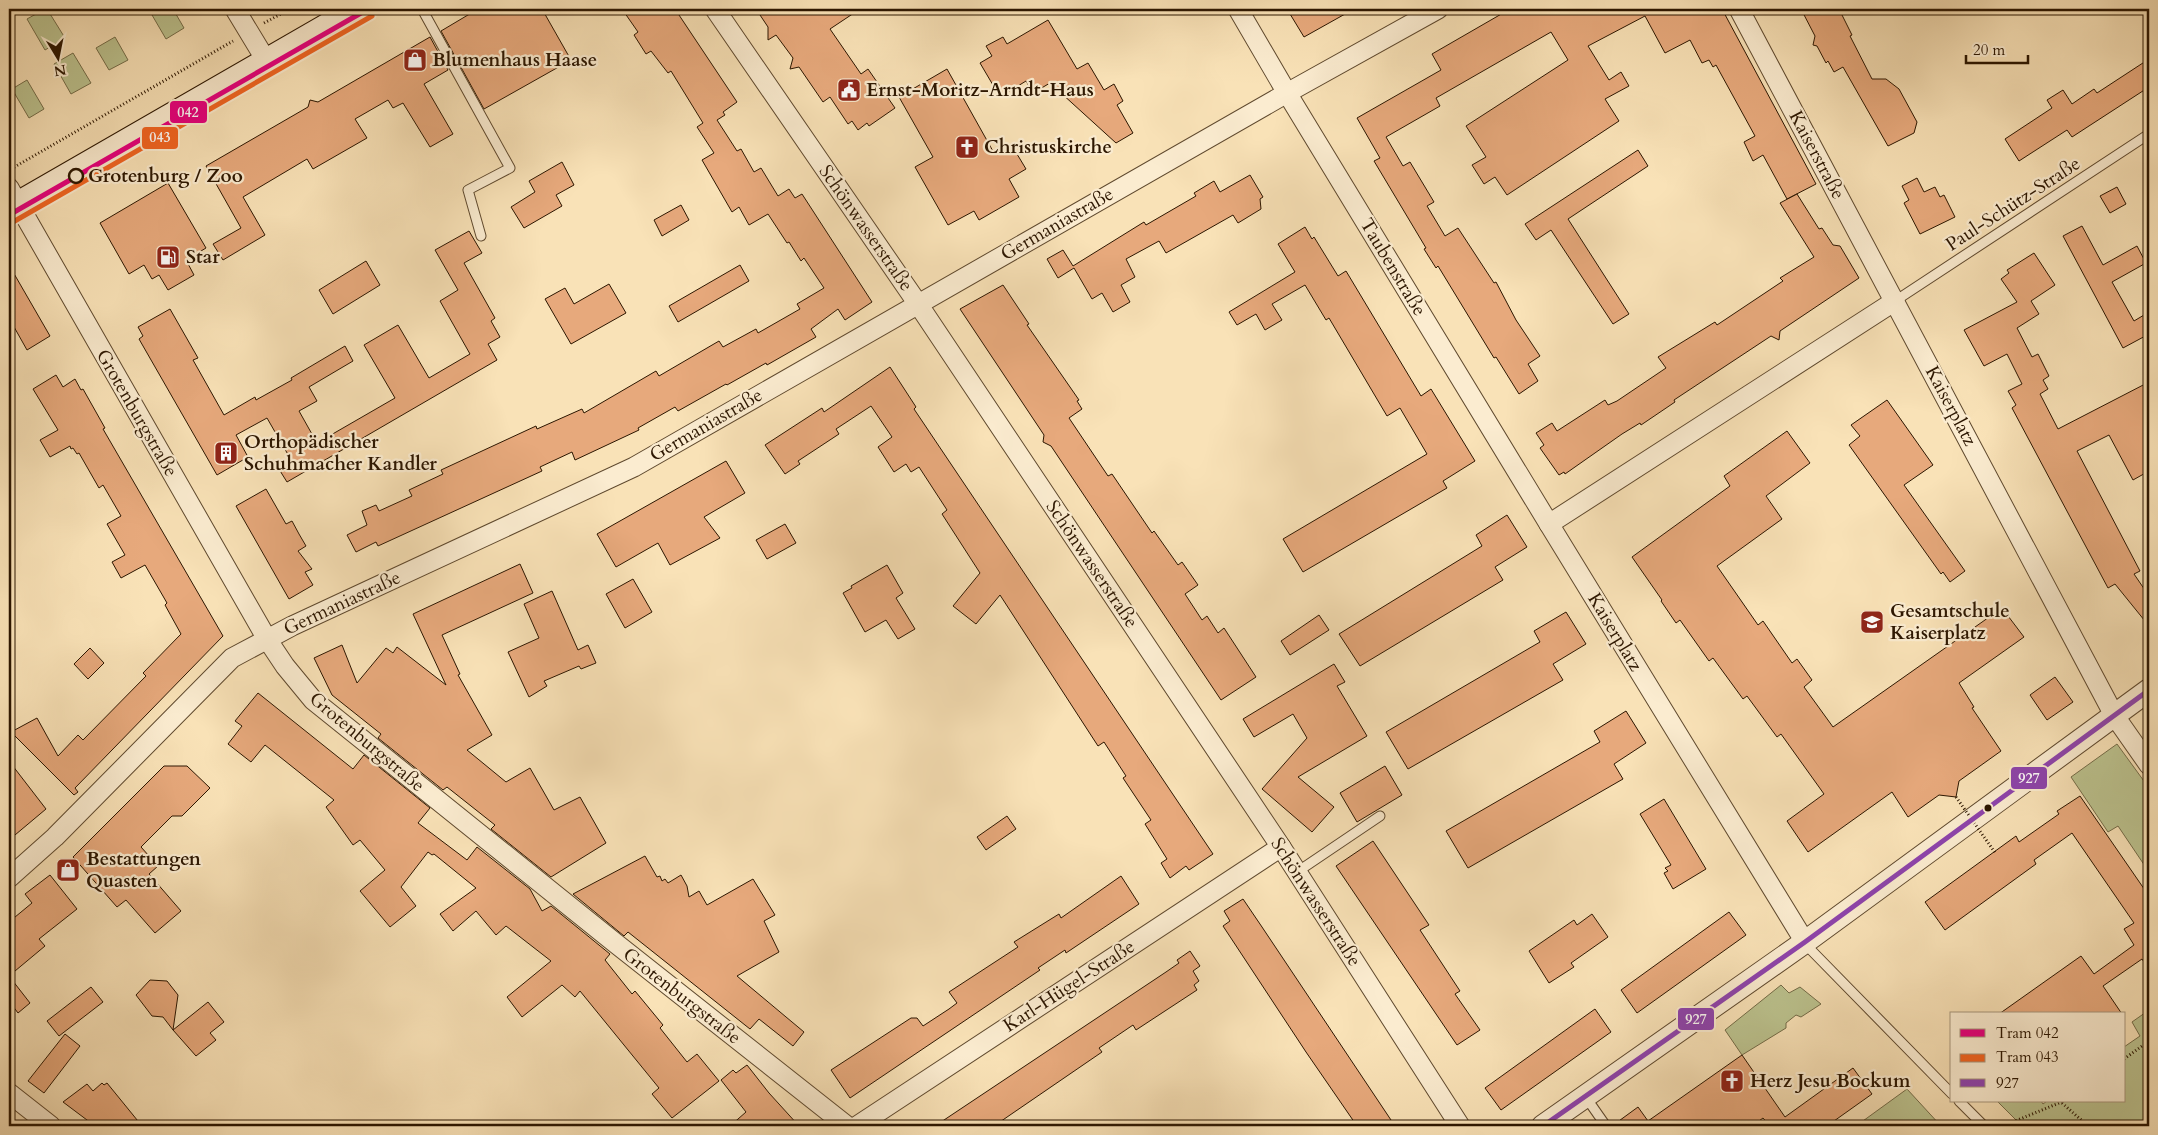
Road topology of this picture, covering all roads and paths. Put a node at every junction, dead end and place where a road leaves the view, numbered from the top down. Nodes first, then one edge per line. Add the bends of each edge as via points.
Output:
1 (235, 9) edge
2 (290, 9) edge
3 (358, 9) edge
4 (422, 9) edge
5 (714, 9) edge
6 (1238, 9) edge
7 (1438, 9) edge
8 (1739, 9) edge
9 (248, 32) junction
10 (267, 62) junction
11 (1286, 93) junction
12 (2149, 134) edge
13 (9, 170) edge
14 (12, 201) edge
15 (481, 236) dead end
16 (1895, 301) junction
17 (918, 304) junction
18 (1549, 524) junction
19 (267, 638) junction
20 (2149, 690) edge
21 (2114, 715) junction
22 (2149, 764) edge
23 (1956, 797) dead end
24 (1380, 816) dead end
25 (1281, 847) junction
26 (1996, 854) dead end
27 (1297, 872) junction
28 (9, 878) edge
29 (1805, 942) junction
30 (2149, 1041) edge
31 (2126, 1057) edge
32 (1950, 1092) edge
33 (9, 1093) edge
34 (1585, 1096) junction
35 (1960, 1102) edge
36 (2063, 1102) edge
37 (51, 1126) edge
38 (847, 1126) edge
39 (857, 1126) edge
40 (1460, 1126) edge
41 (1543, 1126) edge
42 (1606, 1126) edge
43 (1984, 1126) edge
44 (2003, 1126) edge
45 (2088, 1126) edge

1 - 9 street
2 - 9 path
3 - 10 main road
4 - 15 lane via 510,168 468,190
5 - 17 street, Schönwasserstraße
6 - 11 street, Taubenstraße
7 - 11 street, Germaniastraße
8 - 16 street, Kaiserstraße
9 - 10 street
9 - 13 path
10 - 14 main road
11 - 17 street, Germaniastraße
11 - 18 street, Taubenstraße
12 - 16 lane, Paul-Schütz-Straße
14 - 19 street, Grotenburgstraße
16 - 18 street
16 - 21 street, Kaiserplatz
17 - 19 street, Germaniastraße via 634,466
17 - 25 street, Schönwasserstraße
18 - 29 street, Kaiserplatz
19 - 28 street, Germaniastraße via 225,664 55,837
19 - 38 street, Grotenburgstraße via 313,700
20 - 21 street
21 - 22 street
21 - 29 street
23 - 26 path, bridge
24 - 27 lane
25 - 27 street, Schönwasserstraße
25 - 39 street, Karl-Hügel-Straße
27 - 40 street, Schönwasserstraße
29 - 32 lane
29 - 34 street
30 - 31 path
33 - 37 street
34 - 41 street
34 - 42 lane
35 - 43 lane
36 - 44 path
36 - 45 path

